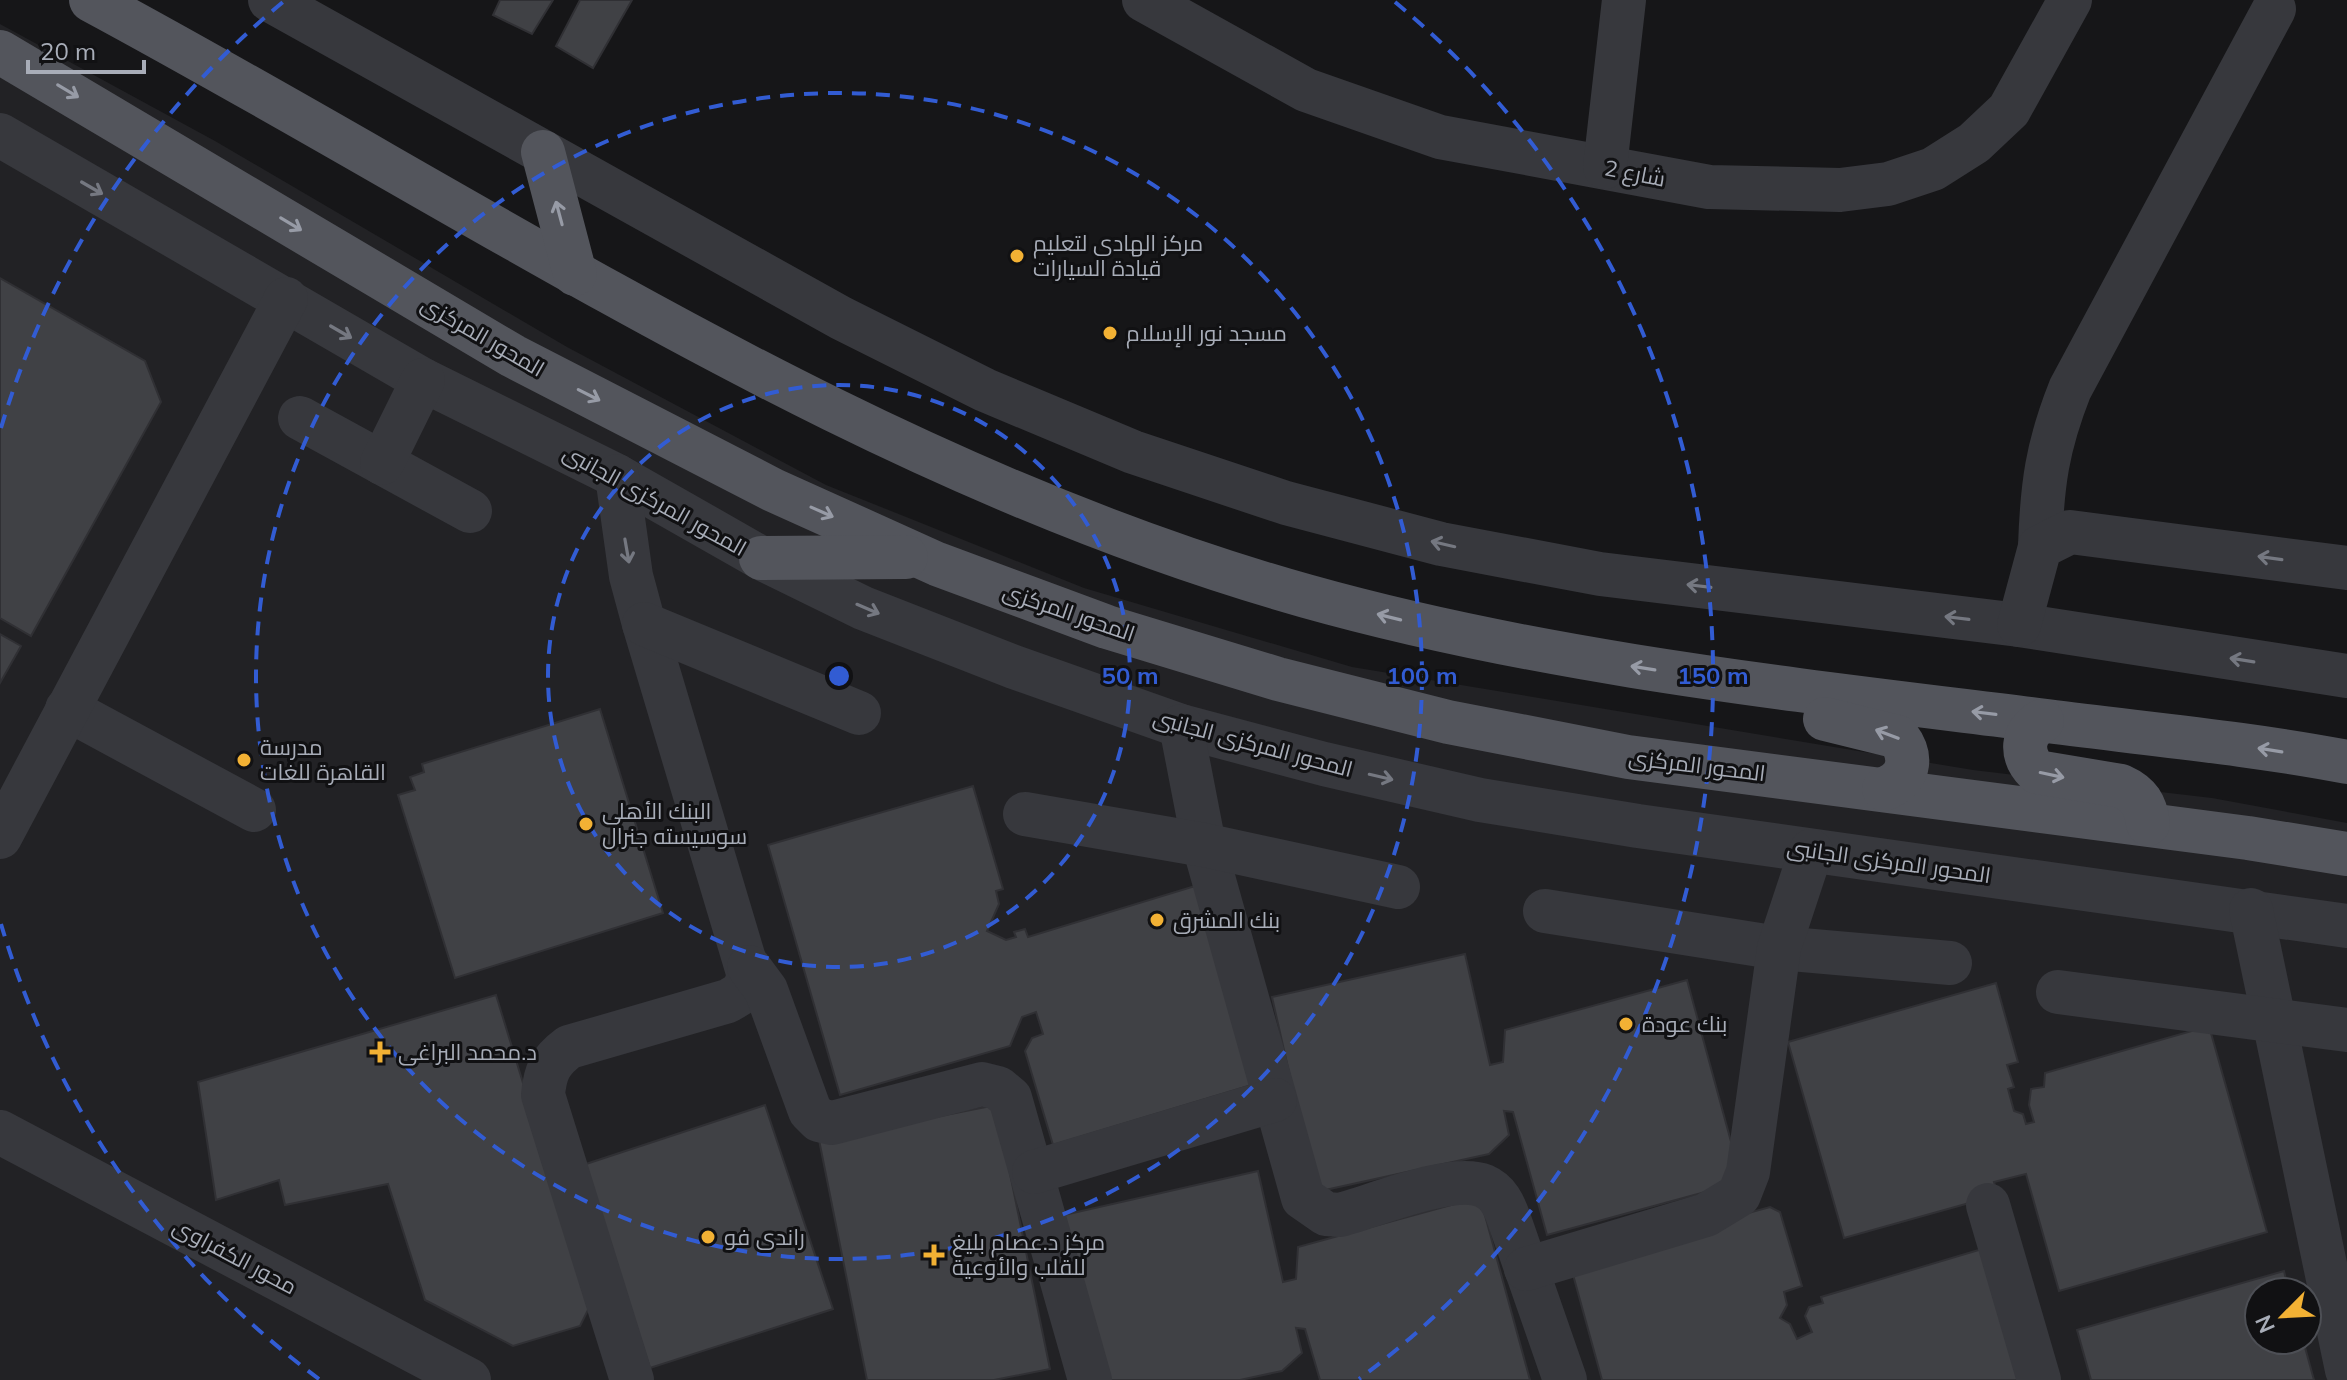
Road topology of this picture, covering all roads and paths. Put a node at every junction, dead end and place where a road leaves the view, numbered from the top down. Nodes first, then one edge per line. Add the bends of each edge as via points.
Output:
1 (91, 0) edge
2 (270, 0) edge
3 (1624, 0) edge
4 (2070, 0) edge
5 (1148, 1) edge
6 (2274, 9) dead end
7 (0, 52) edge
8 (0, 135) edge
9 (543, 152) junction
10 (1605, 167) junction
11 (575, 274) junction
12 (286, 299) junction
13 (423, 380) junction
14 (300, 418) dead end
15 (382, 463) junction
16 (617, 476) junction
17 (470, 511) dead end
18 (2040, 547) junction
19 (921, 557) junction
20 (761, 558) junction
21 (2347, 568) edge
22 (644, 624) junction
23 (2019, 625) junction
24 (2347, 676) edge
25 (1786, 688) junction
26 (67, 709) junction
27 (859, 713) dead end
28 (2042, 721) junction
29 (1181, 726) junction
30 (2347, 762) edge
31 (1884, 789) junction
32 (254, 810) dead end
33 (1025, 814) dead end
34 (2148, 824) junction
35 (1, 832) edge
36 (1204, 845) junction
37 (1811, 851) junction
38 (2347, 854) edge
39 (1398, 887) dead end
40 (2251, 910) junction
41 (1545, 911) dead end
42 (2347, 926) edge
43 (1779, 948) junction
44 (1950, 963) dead end
45 (749, 967) junction
46 (2058, 992) dead end
47 (2275, 1018) junction
48 (2347, 1030) edge
49 (1275, 1100) junction
50 (0, 1132) edge
51 (1034, 1172) junction
52 (1988, 1205) dead end
53 (1526, 1269) junction
54 (2347, 1370) edge
55 (469, 1380) edge
56 (632, 1380) edge
57 (1090, 1380) edge
58 (1565, 1380) edge
59 (2039, 1380) edge

1 - 11 main road
2 - 9 street
3 - 10 street
4 - 10 street, شارع 2 via 2009,110 1974,143 1933,169 1888,184 1840,190 1709,187
5 - 10 street, شارع 2 via 1321,95 1440,137
6 - 18 street via 2070,389 2042,485
7 -> 19 main road, المحور المركزى via 513,356 773,490
8 -> 12 street, المحور المركزى الجانبى
11 -> 9 main road
23 -> 9 street via 1600,574 1441,544 1286,503 1133,452 985,390 841,318
25 -> 11 main road via 1467,636 1307,596 1141,544 980,481 826,409
12 -> 13 street, المحور المركزى الجانبى
12 - 26 street
13 - 15 street
13 - 16 street, المحور المركزى الجانبى
14 - 15 street
15 - 17 street
16 - 20 street, المحور المركزى الجانبى
16 -> 22 street via 631,576
21 -> 18 street via 2090,533 2070,532
18 - 23 street
19 - 20 main road
19 - 31 main road, المحور المركزى via 1107,627 1278,679 1448,722 1628,757
20 -> 29 street, المحور المركزى الجانبى via 863,608
22 - 27 street
22 - 45 street
24 -> 23 street
28 -> 25 main road
31 -> 25 main road via 1895,785 1908,767 1898,737 1805,713
26 - 32 street
26 - 35 street
30 -> 28 main road
28 -> 34 main road via 2024,743 2037,772 2132,791
29 - 36 street
29 -> 37 street, المحور المركزى الجانبى via 1480,800
31 - 34 main road, المحور المركزى
33 - 36 street
34 - 38 main road, المحور المركزى
36 - 39 street
36 - 49 street
37 - 40 street, المحور المركزى الجانبى
37 - 43 street
40 - 42 street, المحور المركزى الجانبى
40 - 47 street
41 - 43 street
43 - 44 street
43 - 53 street via 1748,1172 1739,1195 1706,1215
45 - 51 street via 766,990 810,1111 819,1120 832,1123 982,1084 1010,1098
45 - 56 street via 748,984 736,997 569,1047 554,1058 544,1076 543,1095
46 - 47 street
47 - 48 street
47 - 54 street
49 - 51 street
49 - 53 street via 1297,1186 1313,1208 1340,1215 1448,1185 1487,1187 1502,1200
50 - 55 street, محور الكفراوى
51 - 57 street
52 - 59 street
53 - 58 street

